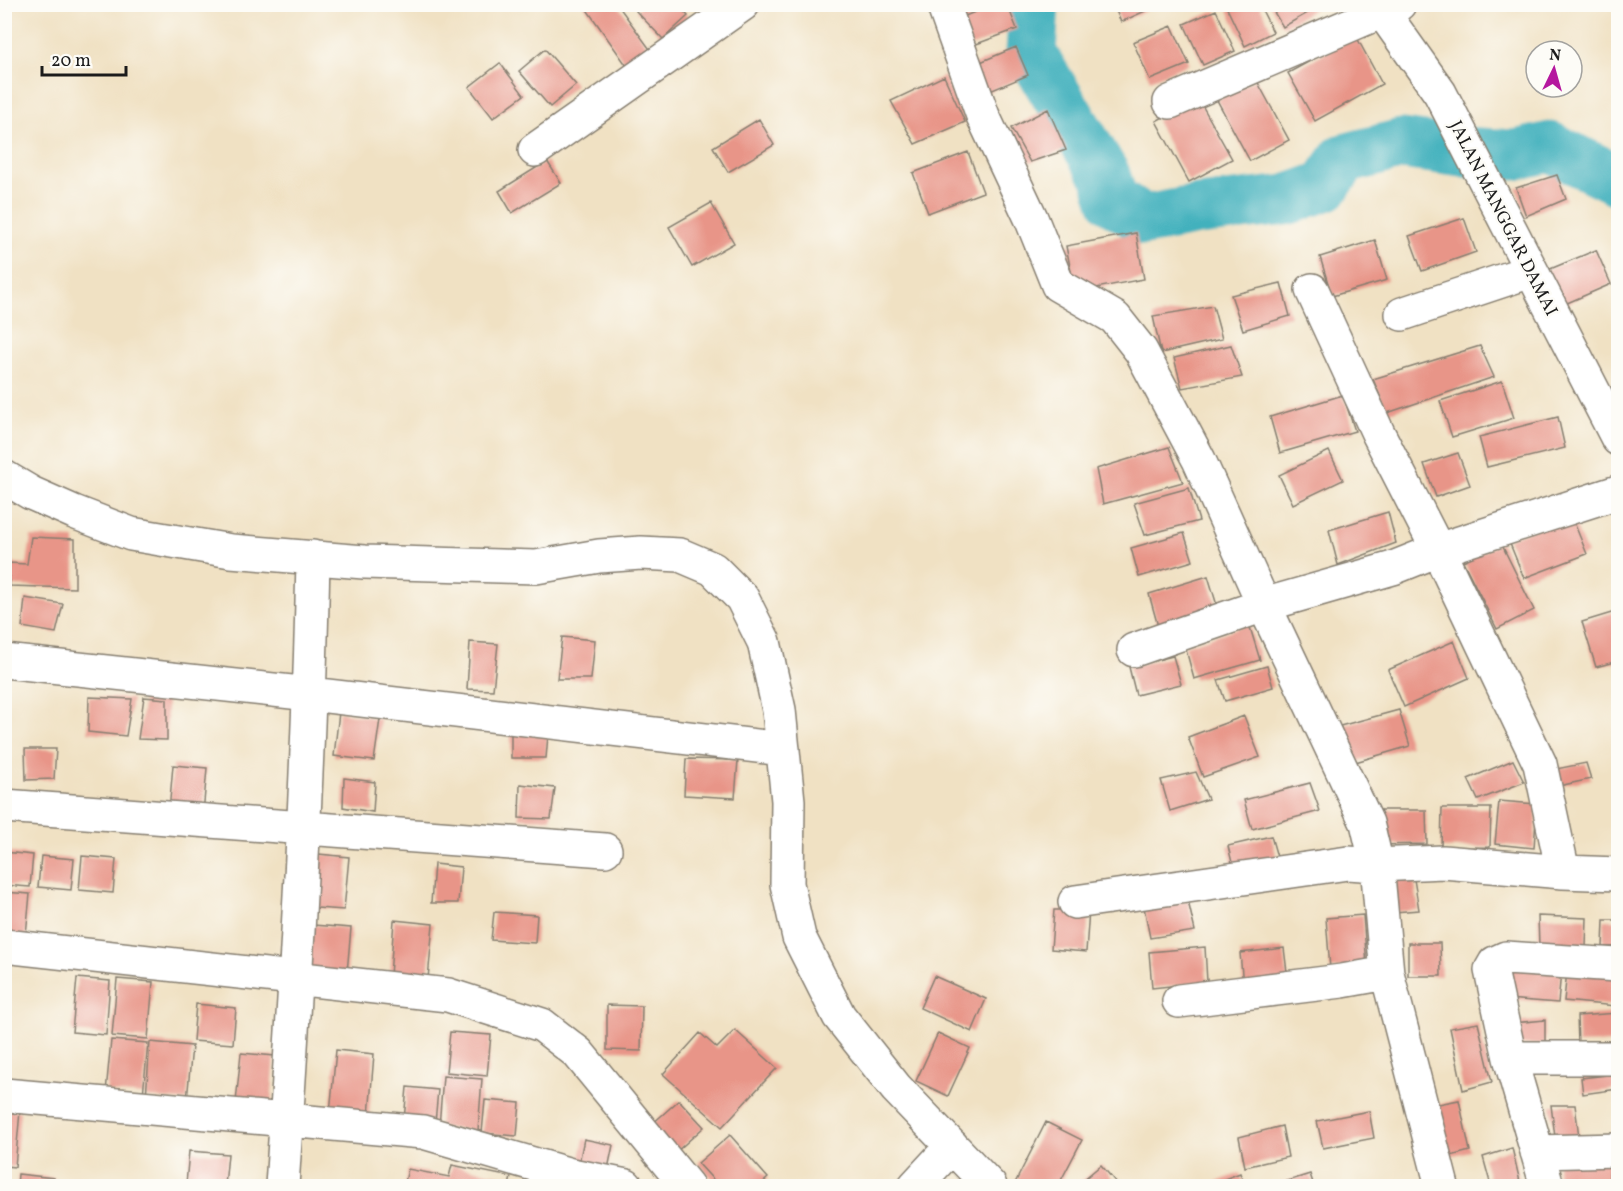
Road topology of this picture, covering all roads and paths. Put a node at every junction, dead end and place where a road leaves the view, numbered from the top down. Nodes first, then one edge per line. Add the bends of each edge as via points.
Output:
1 (743, 4) edge
2 (943, 4) edge
3 (1386, 7) edge
4 (1170, 102) dead end
5 (536, 150) dead end
6 (1531, 271) junction
7 (1312, 290) dead end
8 (1402, 314) dead end
9 (1610, 405) edge
10 (1618, 439) edge
11 (4, 477) edge
12 (1618, 492) edge
13 (1438, 550) junction
14 (313, 557) junction
15 (1264, 606) junction
16 (1134, 650) dead end
17 (4, 662) edge
18 (310, 694) junction
19 (783, 749) junction
20 (4, 806) edge
21 (302, 827) junction
22 (605, 850) dead end
23 (1377, 865) junction
24 (1563, 872) junction
25 (1618, 874) edge
26 (1075, 902) dead end
27 (4, 946) edge
28 (1618, 964) edge
29 (1387, 973) junction
30 (296, 977) junction
31 (1179, 1001) dead end
32 (1510, 1058) junction
33 (1618, 1058) edge
34 (4, 1095) edge
35 (287, 1121) junction
36 (952, 1146) junction
37 (1618, 1150) edge
38 (1537, 1152) junction
39 (282, 1186) edge
40 (627, 1186) edge
41 (687, 1186) edge
42 (915, 1186) edge
43 (990, 1186) edge
44 (1442, 1186) edge
45 (1547, 1186) edge

1 - 5 street
2 - 15 street via 983,116 1058,285 1115,318 1141,351 1199,459
3 - 4 street
3 - 6 street, JALAN MANGGAR DAMAI via 1440,93
6 - 8 street
6 - 9 street, JALAN MANGGAR DAMAI
7 - 13 street
9 - 10 street, JALAN MANGGAR DAMAI
11 - 14 street via 31,493 131,534 231,551
12 - 13 street
13 - 15 street via 1393,568
13 - 24 street via 1540,764
14 - 18 street
14 - 19 street via 536,567 599,556 680,555 713,570 742,598 764,642
15 - 16 street
15 - 23 street via 1367,823
17 - 18 street
18 - 19 street
18 - 21 street
19 - 36 street via 788,801 787,884 799,937 839,1016 896,1088
20 - 21 street
21 - 22 street
21 - 30 street
23 - 24 street via 1443,862
23 - 26 street via 1348,863
23 - 29 street
24 - 25 street
27 - 30 street
28 - 32 street via 1506,958 1495,963 1491,970
29 - 31 street
29 - 44 street
30 - 35 street
30 - 41 street via 448,995 542,1025 578,1053
32 - 33 street
32 - 38 street
34 - 35 street
35 - 39 street
35 - 40 street via 423,1131 571,1175
36 - 42 street
36 - 43 street
37 - 38 street
38 - 45 street

